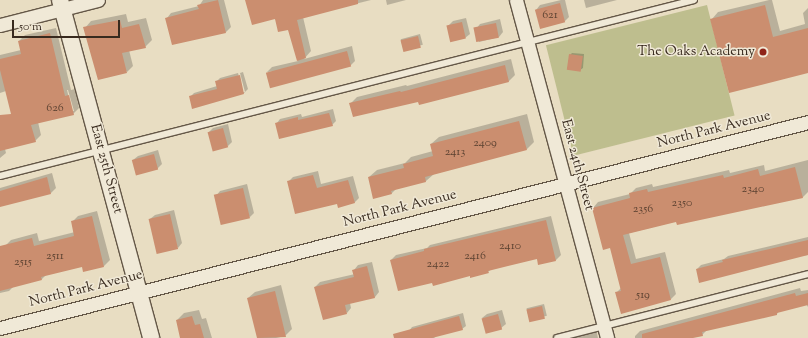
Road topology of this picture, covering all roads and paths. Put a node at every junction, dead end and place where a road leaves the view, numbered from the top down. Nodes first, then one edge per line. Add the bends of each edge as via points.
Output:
1 (98, 0) edge
2 (516, 0) edge
3 (694, 0) edge
4 (62, 4) edge
5 (0, 25) edge
6 (527, 42) junction
7 (808, 122) edge
8 (101, 151) junction
9 (0, 176) edge
10 (565, 184) junction
11 (808, 274) edge
12 (139, 292) junction
13 (0, 328) edge
14 (605, 332) edge
15 (151, 338) edge
16 (557, 338) edge

1 - 4 street
2 - 6 street, East 24th Street
3 - 6 lane
4 - 5 street
4 - 8 street, East 25th Street
6 - 8 lane
6 - 10 street, East 24th Street
7 - 10 street, North Park Avenue
8 - 9 lane
8 - 12 street, East 25th Street
10 - 12 street, North Park Avenue
10 - 14 street, East 24th Street
11 - 14 lane
12 - 13 street, North Park Avenue
12 - 15 street, East 25th Street
14 - 16 lane

